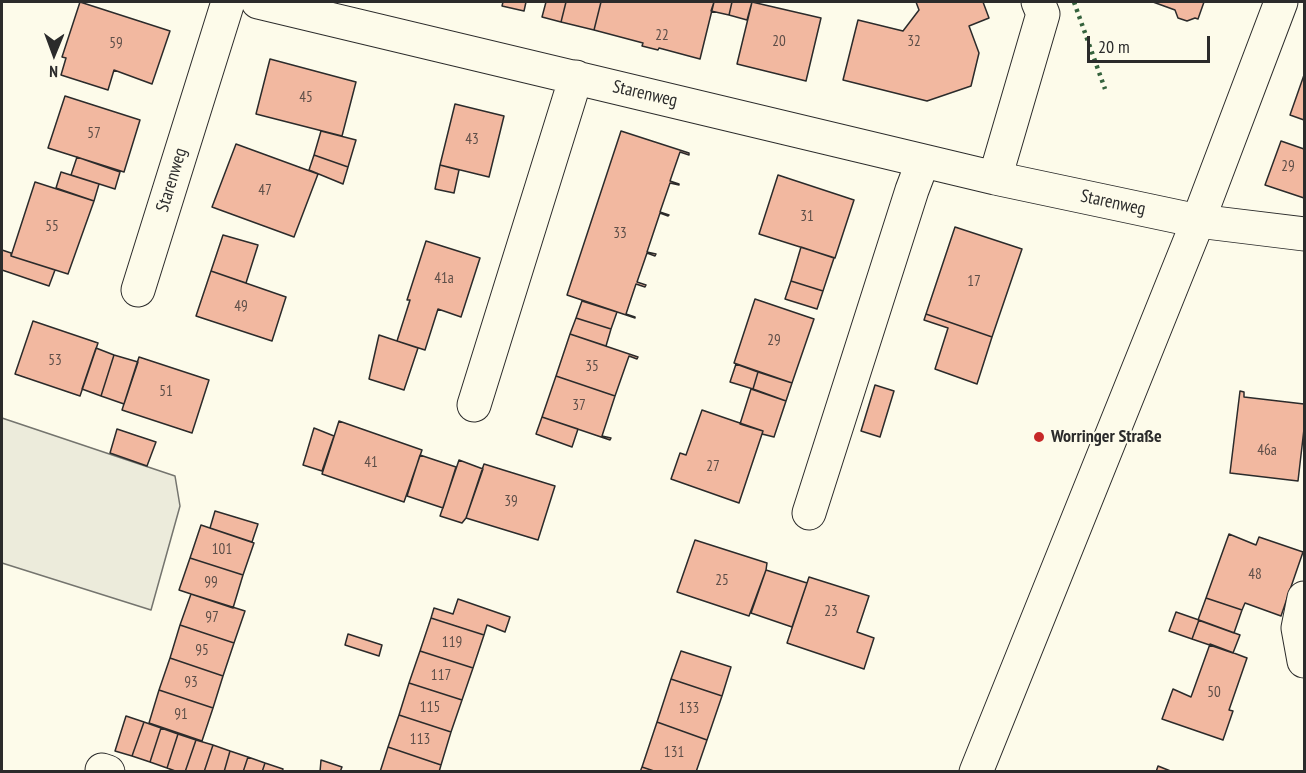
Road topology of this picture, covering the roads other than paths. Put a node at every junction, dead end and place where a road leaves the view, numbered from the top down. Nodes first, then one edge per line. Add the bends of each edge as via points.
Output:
1 (228, 2) edge
2 (258, 2) edge
3 (1038, 2) edge
4 (1281, 2) edge
5 (576, 77) junction
6 (923, 161) junction
7 (996, 178) junction
8 (1198, 221) junction
9 (1305, 234) edge
10 (138, 290) dead end
11 (474, 405) dead end
12 (809, 513) dead end
13 (1305, 598) edge
14 (1305, 661) edge
15 (976, 771) edge

1 - 10 street, Starenweg
2 - 5 street, Starenweg
3 - 7 street via 1043,14
4 - 8 street
5 - 6 street, Starenweg
5 - 11 street
6 - 7 street, Starenweg
6 - 12 street
7 - 8 street, Starenweg
8 - 9 street, Starenweg
8 - 15 street
13 - 14 street via 1298,628

